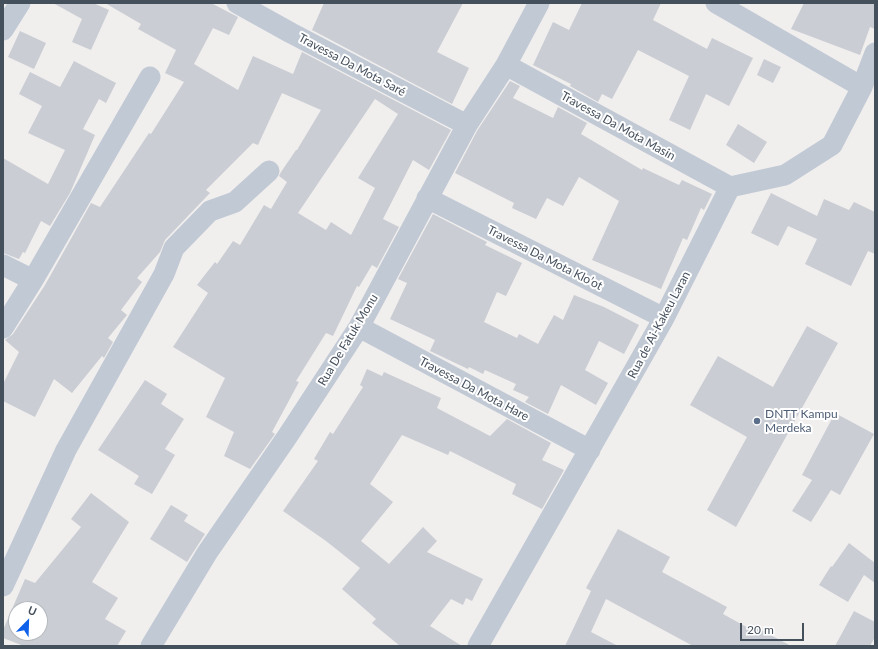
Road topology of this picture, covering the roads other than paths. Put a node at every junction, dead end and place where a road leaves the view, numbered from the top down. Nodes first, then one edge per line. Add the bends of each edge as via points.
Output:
1 (20, 3) edge
2 (238, 3) edge
3 (539, 3) edge
4 (716, 3) edge
5 (3, 30) edge
6 (875, 53) edge
7 (506, 65) junction
8 (150, 77) dead end
9 (862, 87) junction
10 (467, 125) junction
11 (269, 171) dead end
12 (730, 187) junction
13 (427, 198) junction
14 (3, 265) edge
15 (33, 280) junction
16 (664, 318) junction
17 (359, 327) junction
18 (3, 328) edge
19 (590, 450) junction
20 (3, 586) edge
21 (151, 646) edge
22 (478, 646) edge

1 - 5 street
2 - 10 street, Travessa Da Mota Saré
3 - 7 street, Rua De Fatuk Monu
4 - 9 street
6 - 9 street
7 - 10 street, Rua De Fatuk Monu
7 - 12 street, Travessa Da Mota Masin
8 - 15 street
9 - 12 street via 832,145 785,175
10 - 13 street, Rua De Fatuk Monu
11 - 20 street via 235,202 210,211 174,248 164,274 66,450
12 - 16 street, Rua de Ai-Kakeu Laran
13 - 16 street, Travessa Da Mota Klo’ot
13 - 17 street, Rua De Fatuk Monu
14 - 15 street
15 - 18 street
16 - 19 street, Rua de Ai-Kakeu Laran
17 - 19 street, Travessa Da Mota Hare
17 - 21 street, Rua De Fatuk Monu via 287,437 206,553
19 - 22 street, Rua de Ai-Kakeu Laran

